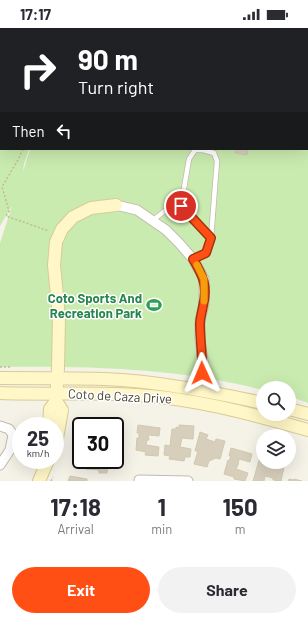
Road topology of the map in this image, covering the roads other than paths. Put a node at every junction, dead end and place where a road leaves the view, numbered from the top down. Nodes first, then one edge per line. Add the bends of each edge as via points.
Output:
1 (116, 205) joint
2 (181, 206) junction
3 (152, 221) junction
4 (211, 238) junction
5 (193, 259) junction
6 (0, 378) edge
7 (58, 379) junction
8 (198, 390) junction
9 (0, 393) edge
10 (57, 397) junction
11 (256, 402) edge
12 (296, 411) edge
13 (308, 414) edge
14 (49, 417) edge
15 (61, 417) edge
16 (4, 428) edge
17 (308, 430) edge
18 (0, 465) edge
19 (44, 469) edge
20 (139, 480) edge
21 (39, 481) edge
22 (188, 481) edge

1 - 3 street via 137,210
1 - 7 main road via 91,208 73,217 62,229 56,242 54,265 59,318
2 - 3 lane via 167,209
2 - 4 lane
2 - 4 lane via 189,159 195,150 214,153 217,161
3 - 5 street via 166,230
4 - 5 lane via 206,253
5 - 8 street via 204,279 205,290 200,321 203,361
6 - 7 main road, Coto de Caza Drive
7 - 8 main road, Coto de Caza Drive via 104,379
7 - 10 main road
8 - 11 main road, Coto de Caza Drive
9 - 10 main road, Coto de Caza Drive
10 - 14 main road via 50,409
10 - 15 main road via 62,410
10 - 17 main road, Coto de Caza Drive via 119,394 168,398 212,405
12 - 13 main road
16 - 18 street via 13,435 13,440
19 - 21 main road
20 - 22 street

